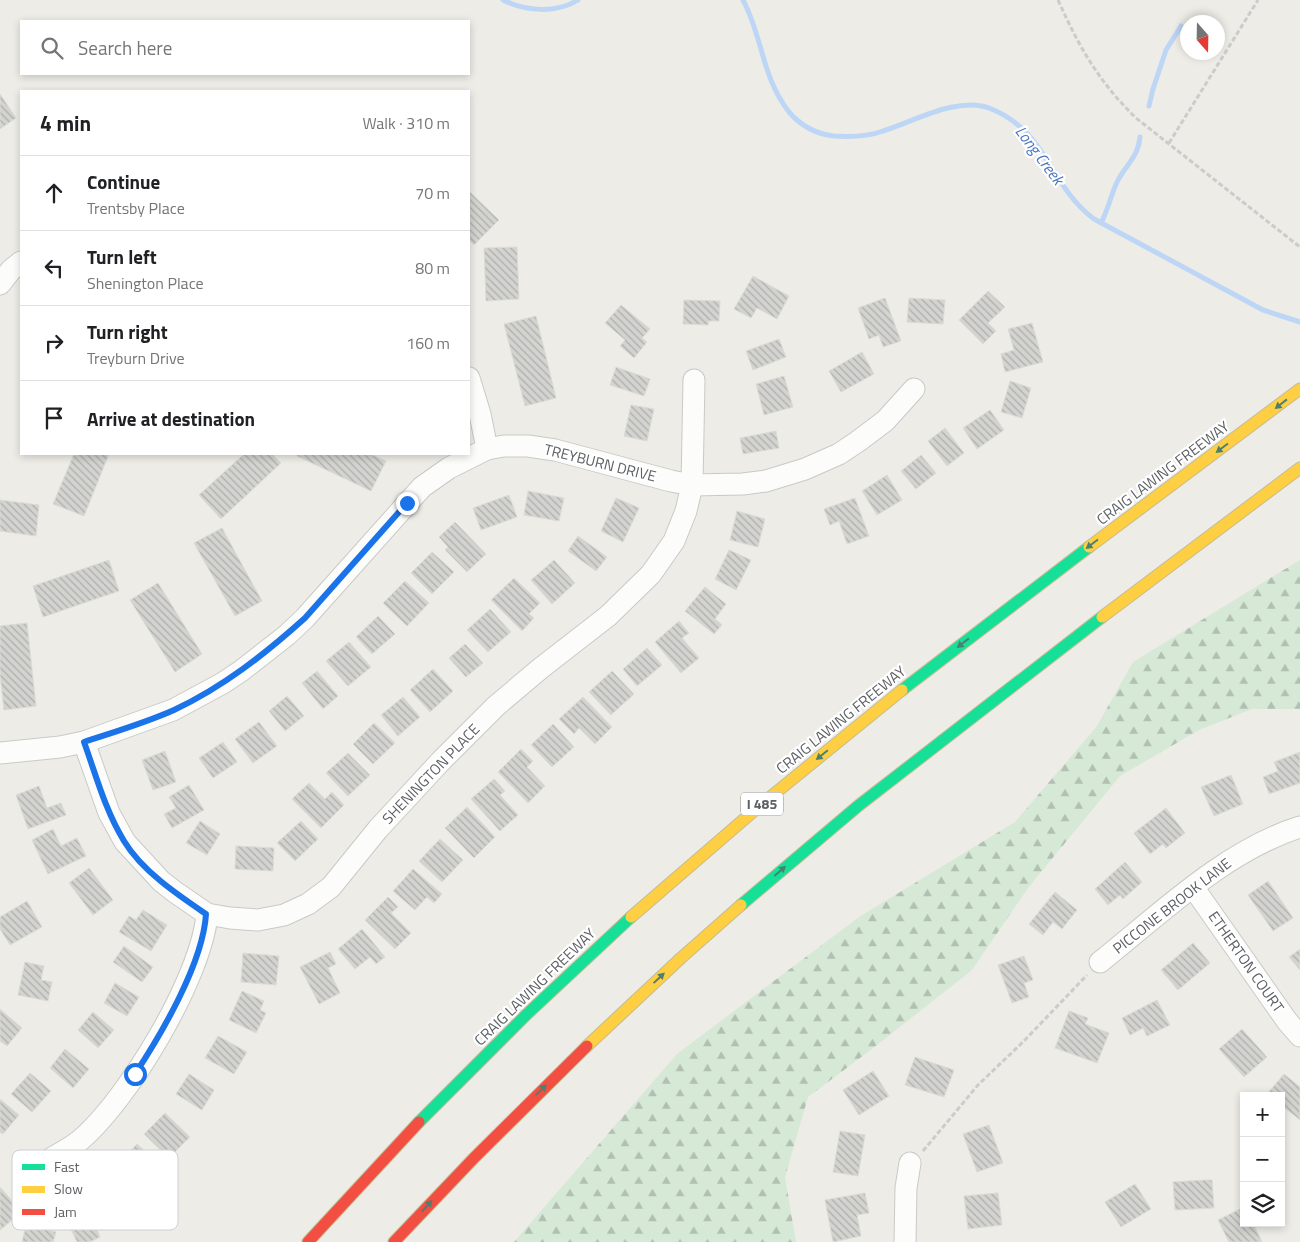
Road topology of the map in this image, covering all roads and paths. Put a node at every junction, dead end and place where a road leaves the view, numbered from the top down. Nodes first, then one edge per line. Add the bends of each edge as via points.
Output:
1 (1058, 0) edge
2 (1258, 0) edge
3 (1169, 143) junction
4 (1300, 247) edge
5 (20, 263) edge
6 (0, 284) edge
7 (694, 380) dead end
8 (470, 381) edge
9 (914, 388) dead end
10 (1300, 389) edge
11 (487, 449) junction
12 (1300, 468) edge
13 (692, 485) junction
14 (84, 742) junction
15 (0, 753) edge
16 (1300, 827) edge
17 (1193, 887) junction
18 (206, 914) junction
19 (1100, 962) joint
20 (1300, 1036) edge
21 (66, 1150) edge
22 (910, 1163) joint
23 (308, 1242) edge
24 (394, 1242) edge
25 (905, 1242) edge

1 - 3 path via 1099,77 1121,104
2 - 3 path
3 - 4 path
5 - 6 street
7 - 13 street, SHENINGTON PLACE
8 - 11 street
9 - 13 street, TREYBURN DRIVE via 885,421 839,454 805,470 766,481
10 -> 23 highway, CRAIG LAWING FREEWAY / I 485 via 1049,576 856,726 690,865 529,1013
11 - 13 street, TREYBURN DRIVE via 528,446 555,450
11 - 14 street, TREYBURN DRIVE via 448,468 422,487 305,618 241,671 173,710
24 -> 12 highway via 519,1111 604,1028 794,858 935,744
13 - 18 street, SHENINGTON PLACE via 674,541 651,574 608,616 496,706 378,829 331,887 308,904 284,915 258,920
14 - 15 street, TREYBURN DRIVE
14 - 18 street, SHENINGTON PLACE via 109,813 125,842 161,881
16 - 17 street, PICCONE BROOK LANE via 1257,844
17 - 19 street, PICCONE BROOK LANE
17 - 20 street, ETHERTON COURT
18 - 21 street via 206,927 193,964 170,1016 148,1054 114,1103
19 - 22 path via 978,1085 926,1149
22 - 25 street

